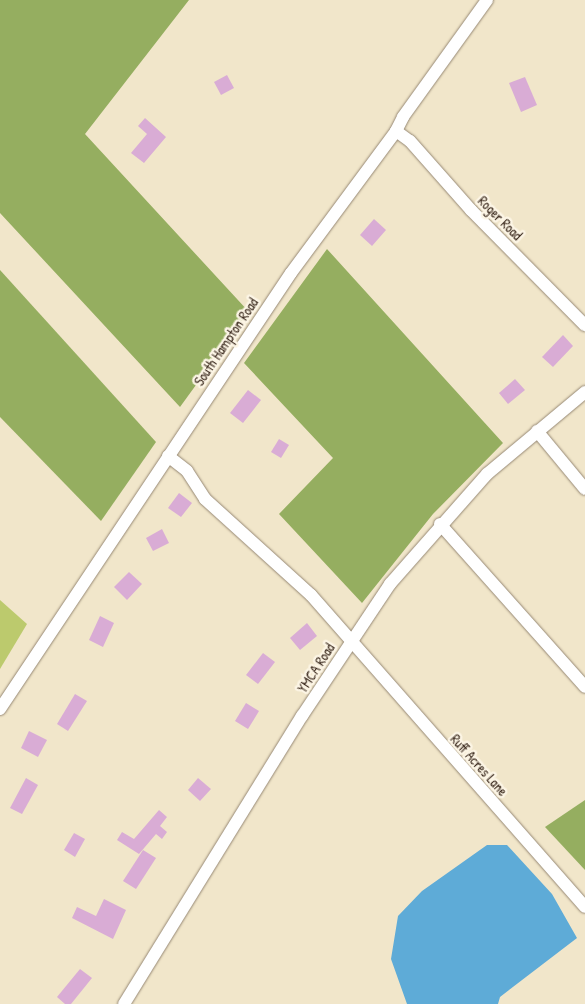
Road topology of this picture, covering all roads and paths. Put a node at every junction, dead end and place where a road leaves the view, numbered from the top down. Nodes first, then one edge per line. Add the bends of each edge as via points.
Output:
1 (487, 0) edge
2 (396, 131) junction
3 (585, 325) edge
4 (585, 392) edge
5 (537, 431) junction
6 (168, 456) junction
7 (585, 488) edge
8 (440, 524) junction
9 (351, 641) junction
10 (585, 687) edge
11 (0, 709) edge
12 (585, 907) edge
13 (124, 1004) edge

1 - 2 street, South Hampton Road
2 - 3 street, Roger Road via 410,141 471,210
2 - 6 street, South Hampton Road via 291,273
4 - 5 street, YMCA Road
5 - 7 street
5 - 8 street, YMCA Road via 487,474
6 - 9 street, Ruff Acres Lane via 187,471 205,499 311,595
6 - 11 street, South Hampton Road
8 - 9 street, YMCA Road via 390,584
8 - 10 street
9 - 12 street, Ruff Acres Lane
9 - 13 street, YMCA Road

